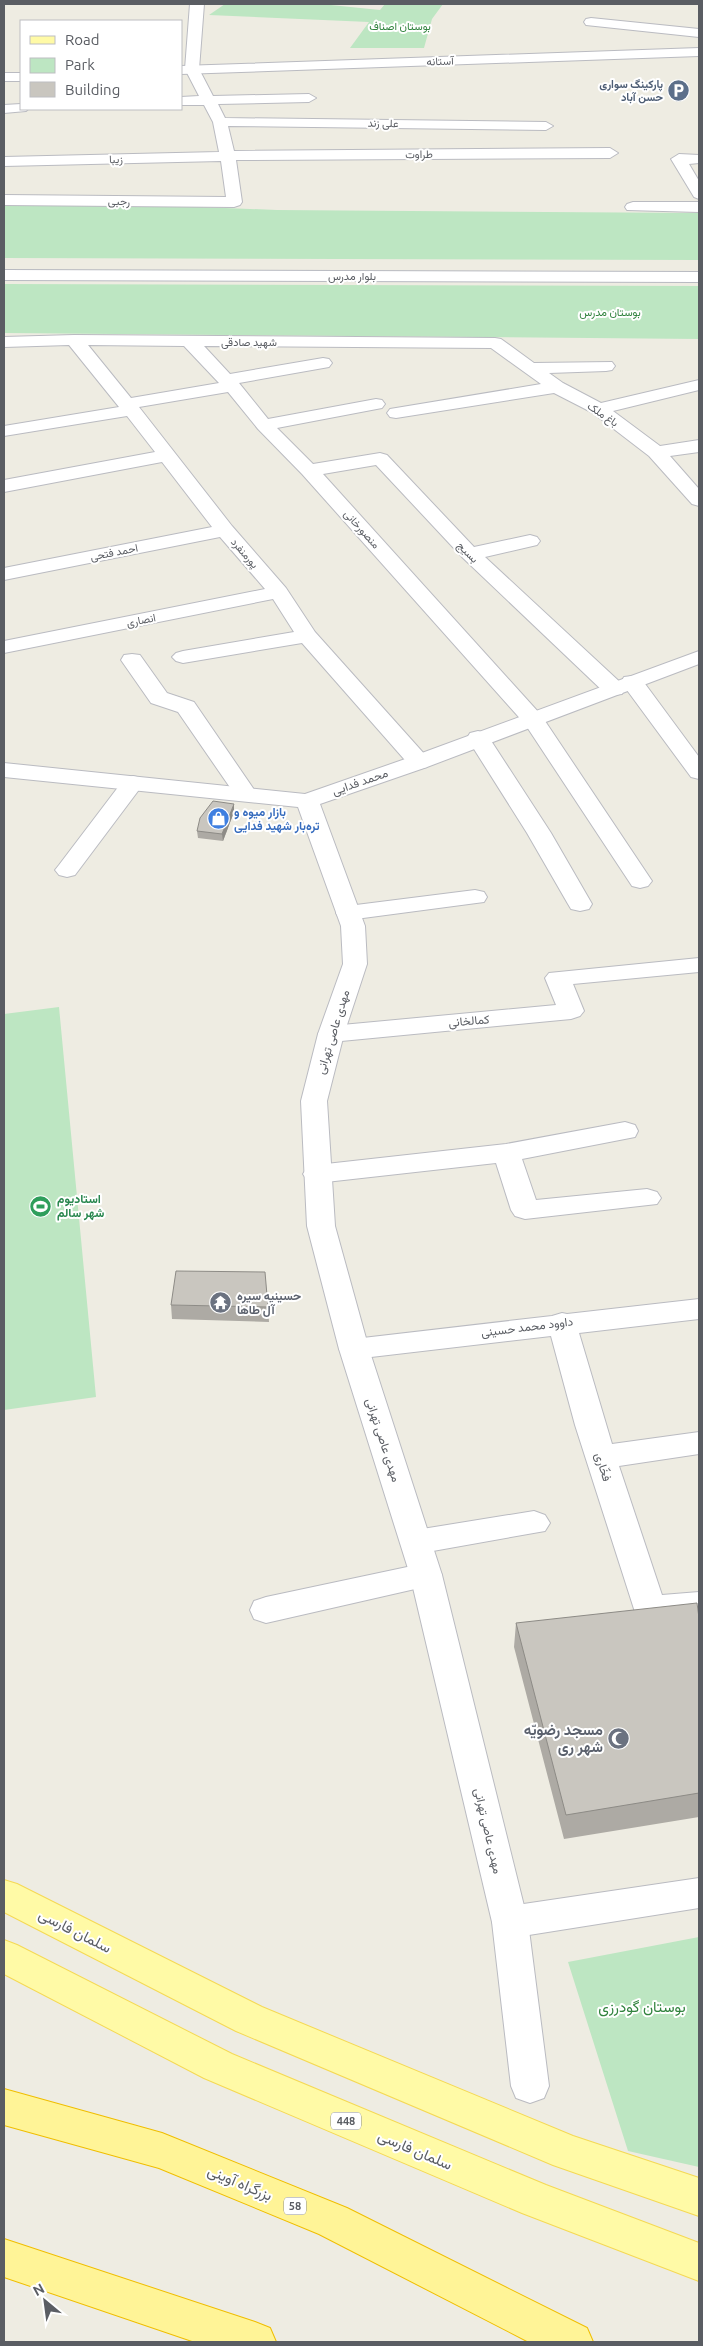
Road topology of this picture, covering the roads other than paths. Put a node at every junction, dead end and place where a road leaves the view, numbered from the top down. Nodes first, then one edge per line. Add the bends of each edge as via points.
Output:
1 (198, 4) edge
2 (591, 22) dead end
3 (699, 34) edge
4 (699, 52) edge
5 (186, 70) edge
6 (4, 77) edge
7 (20, 77) edge
8 (309, 98) dead end
9 (208, 99) junction
10 (182, 101) edge
11 (498, 107) dead end
12 (20, 108) edge
13 (4, 109) edge
14 (220, 122) junction
15 (502, 124) junction
16 (546, 126) dead end
17 (506, 153) junction
18 (610, 153) dead end
19 (228, 156) junction
20 (699, 159) edge
21 (4, 162) edge
22 (699, 194) edge
23 (4, 200) edge
24 (633, 207) dead end
25 (699, 207) edge
26 (4, 265) edge
27 (699, 266) edge
28 (4, 275) edge
29 (699, 276) edge
30 (74, 340) junction
31 (189, 341) junction
32 (4, 342) edge
33 (495, 343) joint
34 (323, 363) dead end
35 (606, 366) dead end
36 (530, 368) junction
37 (229, 383) junction
38 (557, 386) junction
39 (699, 386) edge
40 (376, 404) dead end
41 (129, 407) junction
42 (599, 409) junction
43 (396, 413) dead end
44 (264, 425) junction
45 (4, 431) edge
46 (699, 446) edge
47 (656, 452) junction
48 (168, 455) junction
49 (309, 470) junction
50 (4, 486) edge
51 (699, 500) edge
52 (225, 530) junction
53 (530, 541) dead end
54 (470, 554) junction
55 (4, 574) edge
56 (278, 592) junction
57 (307, 636) junction
58 (4, 647) edge
59 (183, 657) dead end
60 (699, 657) edge
61 (132, 660) dead end
62 (623, 686) junction
63 (533, 720) junction
64 (478, 738) junction
65 (419, 762) junction
66 (4, 770) edge
67 (699, 772) edge
68 (133, 783) junction
69 (246, 794) junction
70 (307, 800) junction
71 (67, 870) dead end
72 (640, 882) dead end
73 (475, 897) dead end
74 (580, 904) dead end
75 (348, 913) junction
76 (699, 965) edge
77 (331, 1034) junction
78 (625, 1131) dead end
79 (506, 1153) junction
80 (317, 1174) junction
81 (647, 1198) dead end
82 (699, 1308) edge
83 (562, 1323) junction
84 (354, 1348) junction
85 (699, 1443) edge
86 (600, 1457) junction
87 (534, 1523) dead end
88 (416, 1542) junction
89 (426, 1575) junction
90 (699, 1604) edge
91 (266, 1610) dead end
92 (699, 1892) edge
93 (4, 1895) edge
94 (510, 1922) junction
95 (4, 1956) edge
96 (530, 2086) dead end
97 (4, 2107) edge
98 (699, 2197) edge
99 (4, 2258) edge
100 (699, 2262) edge
101 (255, 2342) edge
102 (572, 2342) edge

1 - 5 street
2 - 3 street
4 - 5 street, آستانه
5 - 9 street
6 - 7 street
8 - 9 street
9 - 10 street
9 - 14 street
11 - 15 street
12 - 13 street
14 - 15 street, علی زند
14 - 19 street
15 - 16 street, علی زند
15 - 17 street
17 - 18 street, طراوت
17 - 19 street, طراوت
19 - 21 street, زیبا
19 - 23 street, رجبی via 234,202
20 - 22 street via 679,159
24 - 25 street
26 - 27 street, بلوار مدرس
28 - 29 street, بلوار مدرس
30 - 31 street, شهید صادقی
30 - 32 street, شهید صادقی
30 - 41 street, پورمنفرد
31 - 33 street, شهید صادقی
31 - 37 street, منصورخانی
33 - 36 street, باغ ملک
34 - 37 street
35 - 36 street
36 - 38 street, باغ ملک
37 - 41 street
37 - 44 street, منصورخانی
38 - 42 street, باغ ملک
38 - 43 street
39 - 42 street
40 - 44 street
41 - 45 street
41 - 48 street, پورمنفرد
42 - 47 street, باغ ملک
44 - 49 street, منصورخانی
46 - 47 street
47 - 51 street, باغ ملک
48 - 50 street
48 - 52 street, پورمنفرد
49 - 54 street, بسیج via 380,459
49 - 63 street, منصورخانی
52 - 55 street, احمد فتحی
52 - 56 street, پورمنفرد
53 - 54 street
54 - 62 street, بسیج
56 - 57 street, پورمنفرد
56 - 58 street, انصاری
57 - 59 street
57 - 65 street, پورمنفرد
60 - 62 street, محمد فدایی
61 - 69 street via 159,698 186,706
62 - 63 street, محمد فدایی
62 - 67 street, بسیج
63 - 64 street, محمد فدایی
63 - 72 street, منصورخانی
64 - 65 street, محمد فدایی
64 - 74 street
65 - 70 street, محمد فدایی
66 - 68 street, محمد فدایی
68 - 69 street, محمد فدایی
68 - 71 street
69 - 70 street, محمد فدایی
70 - 75 street, مهدی عاصی تهرانی
73 - 75 street
75 - 77 street, مهدی عاصی تهرانی via 353,926 355,964
76 - 77 street, کمالخانی via 558,978 571,1011
77 - 80 street, مهدی عاصی تهرانی via 314,1102
78 - 79 street
79 - 80 street
79 - 81 street via 525,1210
80 - 84 street, مهدی عاصی تهرانی via 321,1226
82 - 83 street, داوود محمد حسینی
83 - 84 street, داوود محمد حسینی
83 - 86 street, فخّاری
84 - 88 street, مهدی عاصی تهرانی
85 - 86 street
86 - 90 street, فخّاری via 650,1609
87 - 88 street
88 - 89 street, مهدی عاصی تهرانی
89 - 91 street
89 - 94 street, مهدی عاصی تهرانی
92 - 94 street
93 - 98 main road, سلمان فارسی via 250,2019 568,2152
94 - 96 street, مهدی عاصی تهرانی
95 - 100 main road, سلمان فارسی / 448 via 218,2066 536,2200
97 - 102 highway, بزرگراه آوینی / 58 via 162,2151 333,2221
99 - 101 highway

